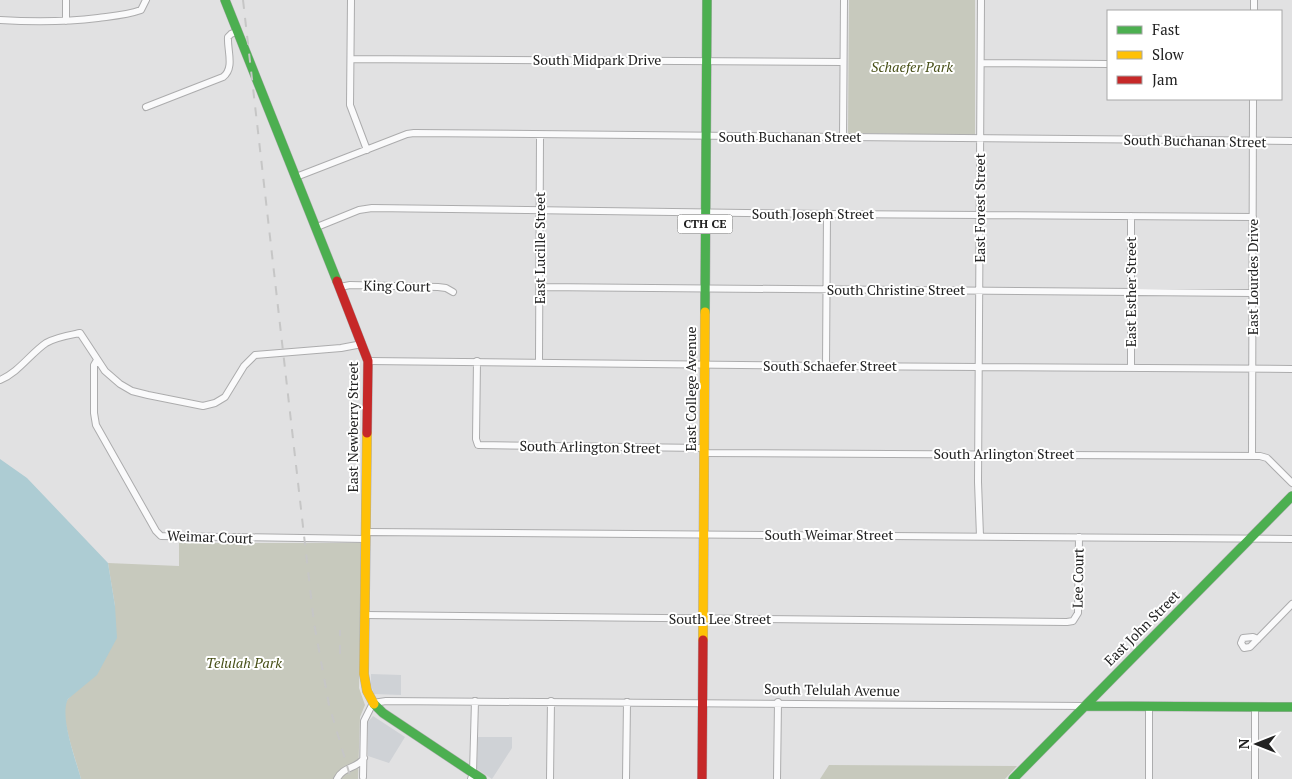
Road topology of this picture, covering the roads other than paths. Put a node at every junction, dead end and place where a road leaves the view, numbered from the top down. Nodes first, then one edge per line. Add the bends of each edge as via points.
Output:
1 (66, 0) edge
2 (146, 0) edge
3 (226, 0) edge
4 (351, 0) edge
5 (707, 0) edge
6 (844, 0) edge
7 (981, 0) edge
8 (0, 20) edge
9 (66, 21) junction
10 (238, 30) junction
11 (351, 59) junction
12 (707, 61) junction
13 (844, 62) junction
14 (980, 63) junction
15 (1107, 64) edge
16 (1253, 100) edge
17 (146, 107) dead end
18 (540, 134) junction
19 (706, 137) junction
20 (843, 138) junction
21 (980, 140) junction
22 (1292, 141) edge
23 (1253, 142) junction
24 (367, 150) junction
25 (296, 177) junction
26 (540, 210) junction
27 (706, 213) junction
28 (827, 214) junction
29 (980, 215) junction
30 (1131, 216) junction
31 (1253, 217) junction
32 (317, 227) junction
33 (340, 287) junction
34 (540, 287) junction
35 (706, 288) junction
36 (827, 290) junction
37 (979, 291) junction
38 (453, 292) dead end
39 (1131, 292) junction
40 (1252, 293) junction
41 (362, 344) junction
42 (97, 360) junction
43 (368, 361) junction
44 (477, 362) junction
45 (539, 362) junction
46 (705, 364) junction
47 (826, 366) junction
48 (979, 366) junction
49 (1131, 368) junction
50 (1252, 369) junction
51 (1292, 369) edge
52 (0, 380) edge
53 (704, 451) junction
54 (978, 454) junction
55 (1252, 456) junction
56 (1292, 483) edge
57 (1292, 496) edge
58 (704, 534) junction
59 (366, 535) junction
60 (980, 536) junction
61 (1078, 537) junction
62 (1250, 538) junction
63 (1292, 539) edge
64 (1291, 608) edge
65 (365, 615) junction
66 (703, 619) junction
67 (1075, 619) joint
68 (1258, 639) dead end
69 (475, 701) junction
70 (551, 701) junction
71 (626, 702) junction
72 (778, 702) junction
73 (373, 703) junction
74 (702, 703) junction
75 (1085, 706) junction
76 (1149, 706) junction
77 (1256, 707) junction
78 (1292, 707) edge
79 (364, 758) junction
80 (472, 776) edge
81 (363, 777) dead end
82 (337, 779) edge
83 (482, 779) edge
84 (550, 779) edge
85 (626, 779) edge
86 (702, 779) edge
87 (777, 779) edge
88 (1012, 779) edge
89 (1149, 779) edge
90 (1255, 779) edge

1 - 9 street
2 - 9 street via 141,10 133,13
3 - 10 main road, East Newberry Street
4 - 11 street
5 - 12 main road, East College Avenue / CTH CE
6 - 13 street
7 - 14 street, East Forest Street
8 - 9 street
10 - 17 street via 228,37 230,63 227,74
10 - 25 main road, East Newberry Street
11 - 12 street, South Midpark Drive
11 - 24 street via 350,105
12 - 13 street, South Midpark Drive
12 - 19 main road, East College Avenue / CTH CE
13 - 20 street
14 - 15 street
14 - 21 street, East Forest Street
16 - 23 street, East Lourdes Drive
18 - 19 street, South Buchanan Street
18 - 24 street, South Buchanan Street via 414,133
18 - 26 street, East Lucille Street
19 - 20 street, South Buchanan Street
19 - 27 main road, East College Avenue / CTH CE
20 - 21 street, South Buchanan Street
21 - 23 street, South Buchanan Street
21 - 29 street, East Forest Street
22 - 23 street, South Buchanan Street
23 - 31 street, East Lourdes Drive
24 - 25 street, South Buchanan Street
25 - 32 main road, East Newberry Street
26 - 27 street, South Joseph Street
26 - 32 street, South Joseph Street via 364,209
26 - 34 street, East Lucille Street
27 - 28 street, South Joseph Street
27 - 35 main road, East College Avenue / CTH CE
28 - 29 street, South Joseph Street
28 - 36 street
29 - 30 street, South Joseph Street
29 - 37 street, East Forest Street
30 - 31 street, South Joseph Street
30 - 39 street, East Esther Street
31 - 40 street, East Lourdes Drive
32 - 33 main road, East Newberry Street
33 - 38 street, King Court via 438,287
33 - 41 main road, East Newberry Street
34 - 35 street, South Christine Street
34 - 45 street, East Lucille Street
35 - 36 street, South Christine Street
35 - 46 main road, East College Avenue / CTH CE
36 - 37 street, South Christine Street
36 - 47 street
37 - 39 street, South Christine Street
37 - 48 street, East Forest Street
39 - 40 street, South Christine Street
39 - 49 street, East Esther Street
40 - 50 street, East Lourdes Drive
41 - 42 street via 255,355 244,366 225,397 203,406 132,390 112,377
41 - 43 main road, East Newberry Street
42 - 52 street via 80,333 46,343
42 - 59 street, Weimar Court via 94,365 96,425 161,536
43 - 44 street, South Schaefer Street
43 - 59 main road, East Newberry Street
44 - 45 street, South Schaefer Street
44 - 53 street, South Arlington Street via 476,443 481,446
45 - 46 street, South Schaefer Street
46 - 47 street, South Schaefer Street
46 - 53 main road, East College Avenue / CTH CE
47 - 48 street, South Schaefer Street
48 - 49 street, South Schaefer Street
48 - 54 street, East Forest Street
49 - 50 street, South Schaefer Street
50 - 51 street, South Schaefer Street
50 - 55 street, East Lourdes Drive
53 - 54 street, South Arlington Street
53 - 58 main road, East College Avenue / CTH CE
54 - 55 street, South Arlington Street
54 - 60 street, East Forest Street
55 - 56 street, South Arlington Street via 1267,458
57 - 62 main road, East John Street
58 - 59 street, South Weimar Street
58 - 60 street, South Weimar Street
58 - 66 main road, East College Avenue / CTH CE
59 - 65 main road, East Newberry Street
60 - 61 street, South Weimar Street
61 - 62 street, South Weimar Street
61 - 67 street, Lee Court via 1078,613
62 - 63 street, South Weimar Street
62 - 75 main road, East John Street
64 - 68 street
65 - 66 street, South Lee Street
65 - 73 main road, East Newberry Street via 364,679
66 - 67 street, South Lee Street via 1067,622
66 - 74 main road, East College Avenue / CTH CE
69 - 70 street, South Telulah Avenue
69 - 73 street, South Telulah Avenue via 394,700
69 - 80 street
70 - 71 street, South Telulah Avenue
70 - 84 street
71 - 74 street, South Telulah Avenue
71 - 85 street
72 - 74 street, South Telulah Avenue
72 - 75 street, South Telulah Avenue
72 - 87 street
73 - 79 street via 364,721
73 - 80 main road
74 - 86 main road, East College Avenue / CTH CE
75 - 76 main road, South Telulah Avenue
75 - 88 main road, East John Street
76 - 77 main road, South Telulah Avenue
76 - 89 street
77 - 78 main road, South Telulah Avenue
77 - 90 street
79 - 81 street
79 - 82 street via 358,765 344,769
80 - 83 main road

